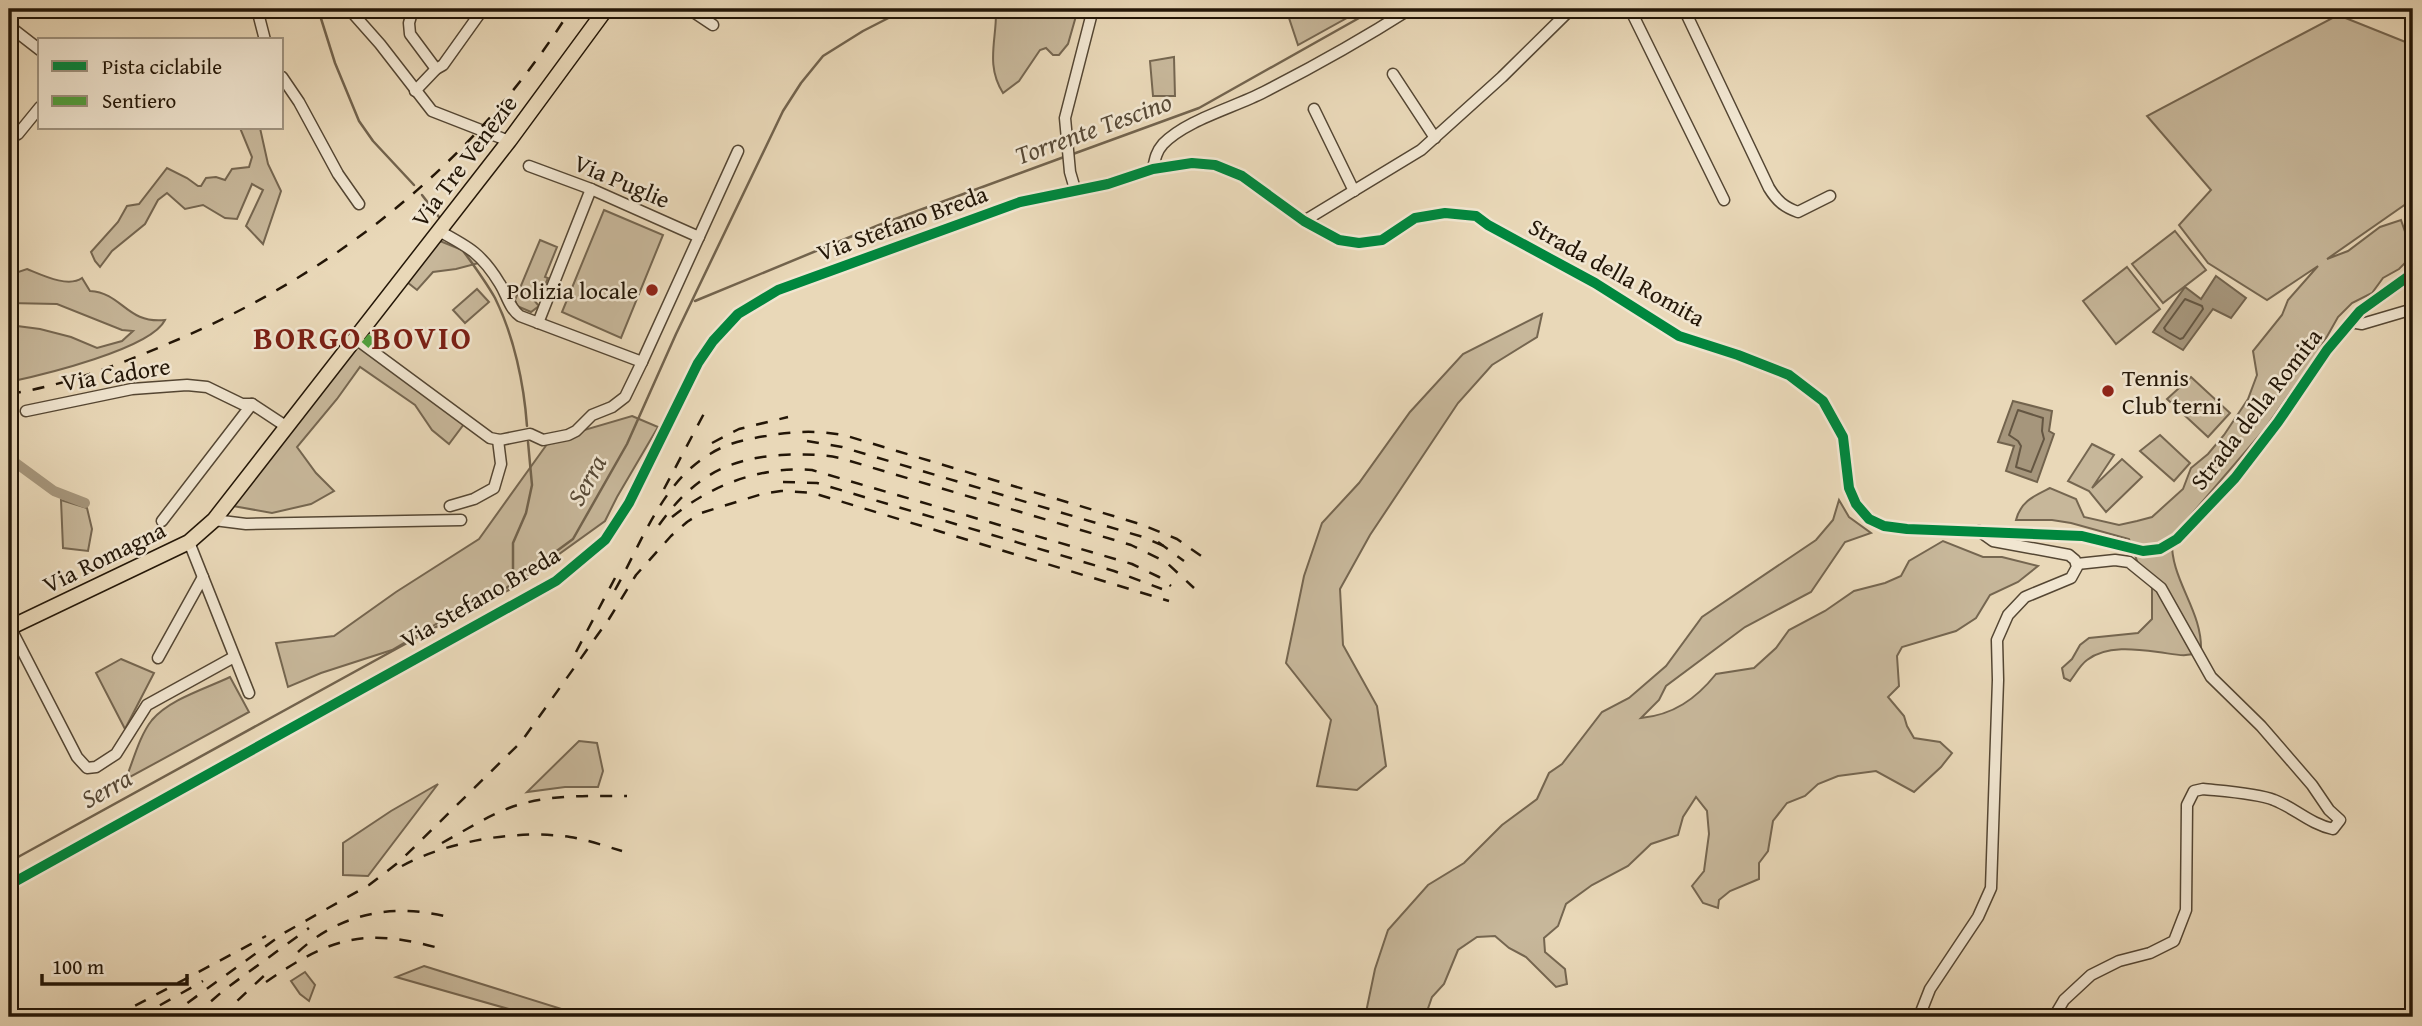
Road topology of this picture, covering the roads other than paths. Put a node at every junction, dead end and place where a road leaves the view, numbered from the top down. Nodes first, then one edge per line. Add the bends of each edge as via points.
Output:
1 (257, 9) edge
2 (349, 9) edge
3 (413, 9) edge
4 (483, 9) edge
5 (606, 9) edge
6 (689, 9) edge
7 (1093, 9) edge
8 (1410, 9) edge
9 (1570, 9) edge
10 (1630, 9) edge
11 (1684, 9) edge
12 (713, 25) dead end
13 (9, 26) edge
14 (264, 38) edge
15 (38, 48) edge
16 (436, 69) junction
17 (1393, 74) dead end
18 (284, 80) edge
19 (415, 91) junction
20 (38, 109) edge
21 (1314, 109) dead end
22 (9, 138) edge
23 (1435, 138) junction
24 (509, 141) junction
25 (738, 151) dead end
26 (529, 166) dead end
27 (1153, 169) junction
28 (591, 189) junction
29 (1075, 189) junction
30 (1354, 191) junction
31 (1830, 196) dead end
32 (1724, 200) dead end
33 (359, 204) dead end
34 (1304, 221) junction
35 (439, 231) junction
36 (699, 237) junction
37 (2413, 273) edge
38 (2413, 309) edge
39 (2350, 322) junction
40 (538, 323) junction
41 (364, 340) junction
42 (642, 362) junction
43 (252, 404) junction
44 (26, 411) dead end
45 (287, 427) junction
46 (498, 440) junction
47 (450, 506) dead end
48 (214, 520) junction
49 (461, 520) dead end
50 (162, 521) dead end
51 (1979, 531) junction
52 (189, 542) junction
53 (2077, 564) junction
54 (203, 577) junction
55 (9, 627) edge
56 (234, 657) junction
57 (158, 658) dead end
58 (248, 693) dead end
59 (9, 885) edge
60 (1919, 1017) edge
61 (2054, 1017) edge

1 - 14 street
2 - 19 street
3 - 16 street via 410,34
4 - 16 street
5 - 24 main road, Via Tre Venezie
6 - 12 street
7 - 29 street via 1065,118
8 - 27 street via 1262,93 1185,128 1156,153
9 - 23 street
10 - 32 street
11 - 31 street via 1776,199 1798,212
13 - 15 street
16 - 19 street
17 - 23 street
18 - 33 street
19 - 24 street via 432,111
20 - 22 street
21 - 30 street
23 - 30 street
24 - 35 main road, Via Tre Venezie
25 - 36 street
26 - 28 street, Via Puglie
27 - 29 street, Strada della Romita
27 - 34 street, Strada della Romita via 1214,165 1242,176
28 - 36 street, Via Puglie
28 - 40 street
29 - 59 street, Via Stefano Breda via 1020,202 790,285 738,314 698,363 629,503 605,540 556,582
30 - 34 street
34 - 51 street, Strada della Romita via 1339,240 1359,243 1382,240 1415,218 1445,213 1476,216 1595,282 1679,336 1789,375 1823,401 1843,437 1849,488 1869,519 1907,529
35 - 40 street via 474,250 502,286 512,310
35 - 41 main road, Via Tre Venezie
36 - 42 street
37 - 39 street, Strada della Romita
38 - 39 street via 2362,324
39 - 51 street, Strada della Romita via 2235,478 2177,539 2160,549 2143,551 2082,536
40 - 42 street
41 - 45 main road, Via Tre Venezie
41 - 46 street
42 - 46 street via 625,397 592,415 576,431 556,439 543,440 530,433
43 - 44 street, Via Cadore via 242,404 207,387 187,385 132,389
43 - 45 street, Via Cadore
43 - 50 street
45 - 48 main road, Via Tre Venezie
46 - 47 street via 501,464 494,488
48 - 49 street via 246,524
48 - 52 main road, Via Romagna
51 - 53 street via 1993,541 2068,555
52 - 54 street
52 - 55 main road, Via Romagna
53 - 60 street via 2071,578 2025,597 2008,615 1997,640 1991,888 1978,917 1930,989
53 - 61 street via 2129,562 2161,588 2211,677 2261,726 2340,820 2333,829 2323,827 2271,798 2194,790 2187,805 2186,910 2174,941 2091,975 2064,1000
54 - 56 street
54 - 57 street
55 - 56 street via 87,768 116,754 147,705
56 - 58 street

